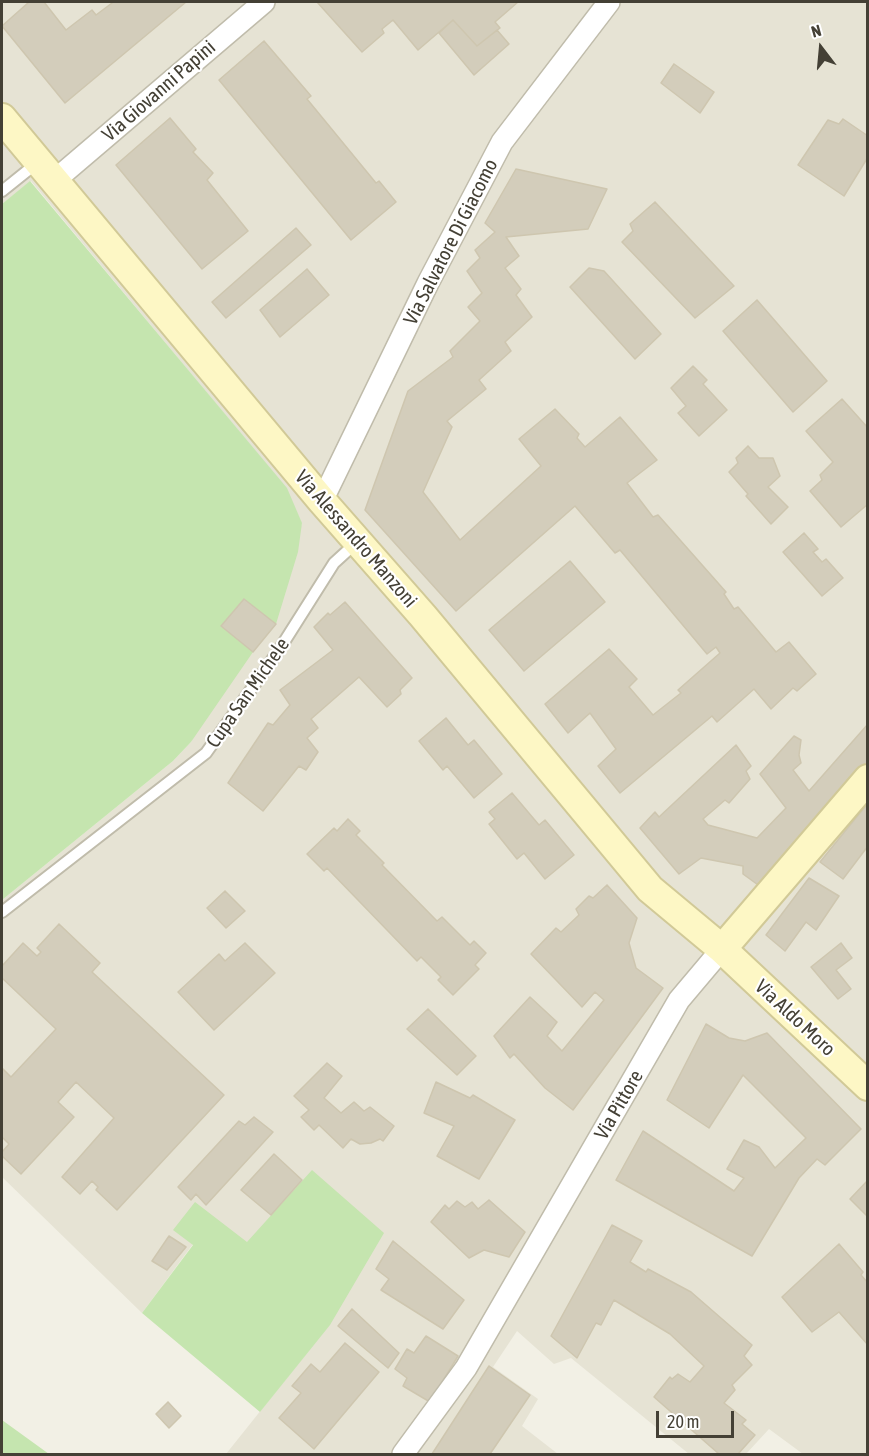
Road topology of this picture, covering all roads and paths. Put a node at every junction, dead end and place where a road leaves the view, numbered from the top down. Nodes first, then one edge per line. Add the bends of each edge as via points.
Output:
1 (264, 2) edge
2 (609, 2) edge
3 (2, 118) edge
4 (46, 172) junction
5 (2, 191) edge
6 (322, 501) junction
7 (357, 542) junction
8 (867, 780) edge
9 (2, 912) edge
10 (722, 950) junction
11 (867, 1086) edge
12 (403, 1455) edge

1 - 4 street, Via Giovanni Papini
2 - 6 street, Via Salvatore Di Giacomo via 502,142
3 - 4 street, Via Alessandro Manzoni
4 - 5 lane
4 - 6 street, Via Alessandro Manzoni
6 - 7 street, Via Alessandro Manzoni
7 - 9 lane, Cupa San Michele via 334,562 279,650 206,753
7 - 10 street, Via Alessandro Manzoni via 650,889
8 - 10 street, Via Pittore
10 - 11 street, Via Aldo Moro
10 - 12 street, Via Pittore via 679,1000 466,1368

